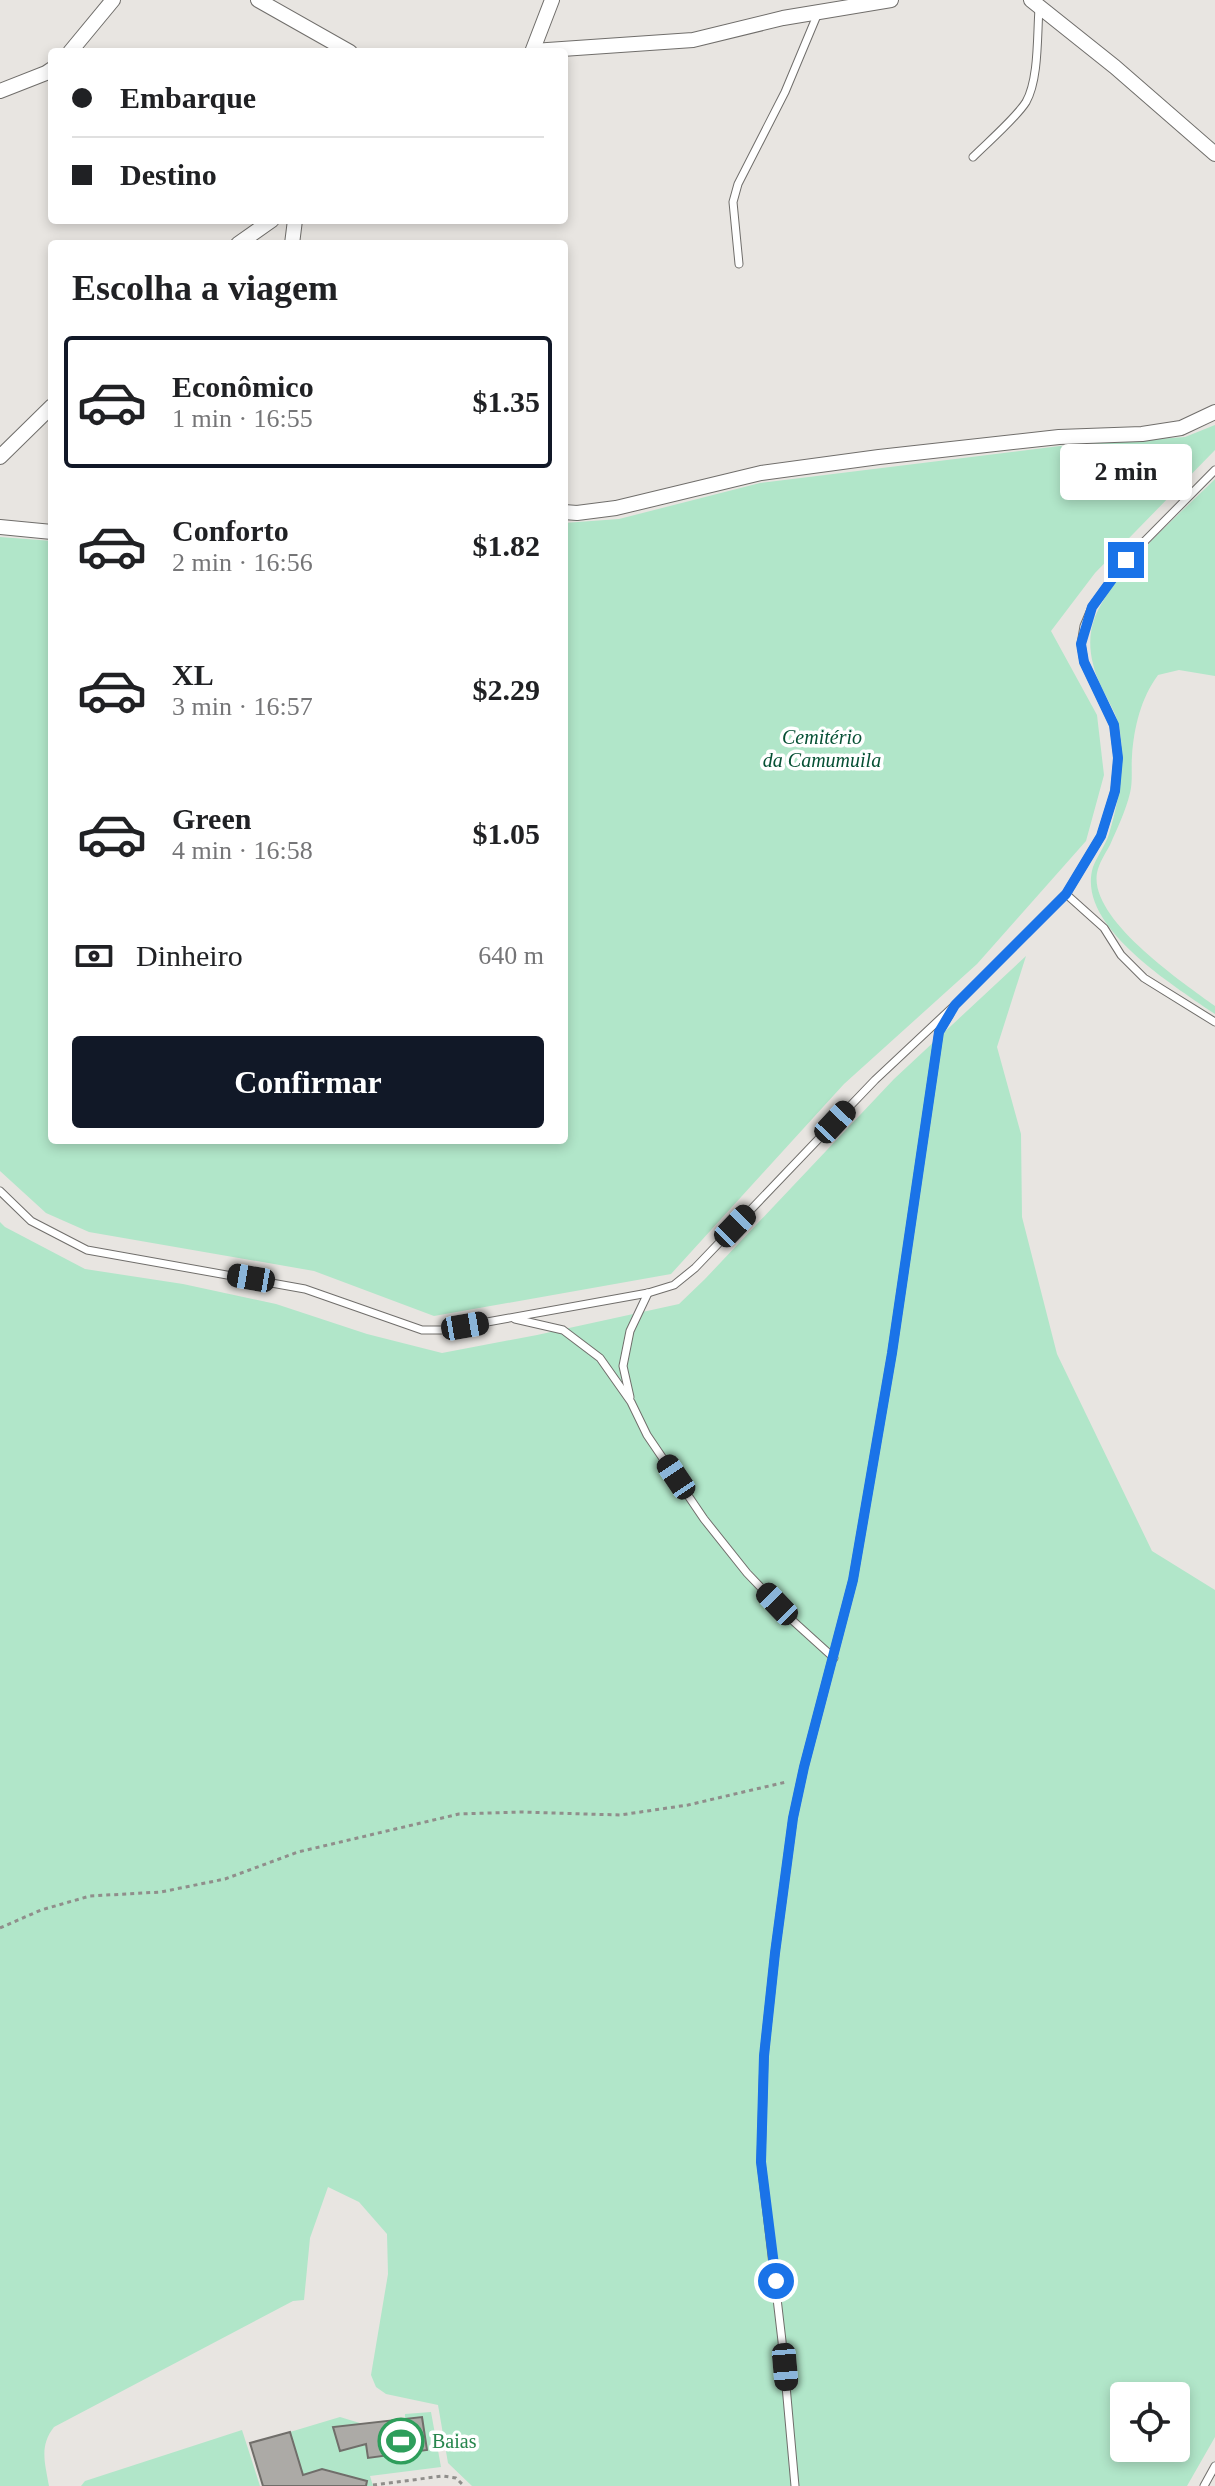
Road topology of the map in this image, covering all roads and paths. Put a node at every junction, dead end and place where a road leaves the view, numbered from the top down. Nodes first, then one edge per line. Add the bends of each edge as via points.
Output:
1 (113, 0) edge
2 (258, 0) edge
3 (552, 0) edge
4 (891, 0) edge
5 (1035, 3) edge
6 (818, 13) junction
7 (73, 48) edge
8 (343, 48) edge
9 (534, 48) edge
10 (568, 49) edge
11 (48, 72) edge
12 (0, 91) edge
13 (1215, 154) edge
14 (973, 157) dead end
15 (266, 224) edge
16 (244, 240) edge
17 (739, 264) dead end
18 (48, 410) edge
19 (1215, 412) edge
20 (0, 457) edge
21 (1215, 470) edge
22 (568, 512) edge
23 (0, 527) edge
24 (48, 532) edge
25 (1066, 894) junction
26 (955, 1005) junction
27 (1215, 1022) edge
28 (0, 1191) edge
29 (648, 1293) junction
30 (508, 1318) junction
31 (631, 1402) junction
32 (834, 1658) junction
33 (802, 1778) junction
34 (0, 1928) edge
35 (1215, 2466) edge
36 (373, 2485) edge
37 (464, 2486) edge
38 (795, 2486) edge
39 (1204, 2486) edge

1 - 7 street
2 - 8 street
3 - 9 street
4 - 6 street
5 - 13 street
5 - 14 lane via 1035,69 1028,99
6 - 10 street via 693,40
6 - 17 lane via 738,184 733,202
11 - 12 street
15 - 16 street
18 - 20 street
19 - 22 street via 1181,428 1059,437 761,473 616,508
21 - 25 lane via 1126,560 1084,626 1084,662 1114,725 1118,758 1115,791 1101,836
23 - 24 street
25 - 26 lane
25 - 27 lane via 1104,928 1144,978
26 - 29 lane via 875,1080 695,1268 674,1285
26 - 32 lane via 939,1032 892,1353 853,1580
28 - 30 lane via 31,1221 87,1250 305,1289 422,1330
29 - 30 lane
29 - 31 lane via 630,1331 623,1366
30 - 31 lane via 563,1330 600,1358
31 - 32 lane via 704,1519 747,1573
32 - 33 lane
33 - 34 path via 620,1815 459,1814 298,1852 225,1879 161,1892 90,1896
33 - 38 lane via 764,2056 761,2162
35 - 39 lane
36 - 37 path via 443,2476

